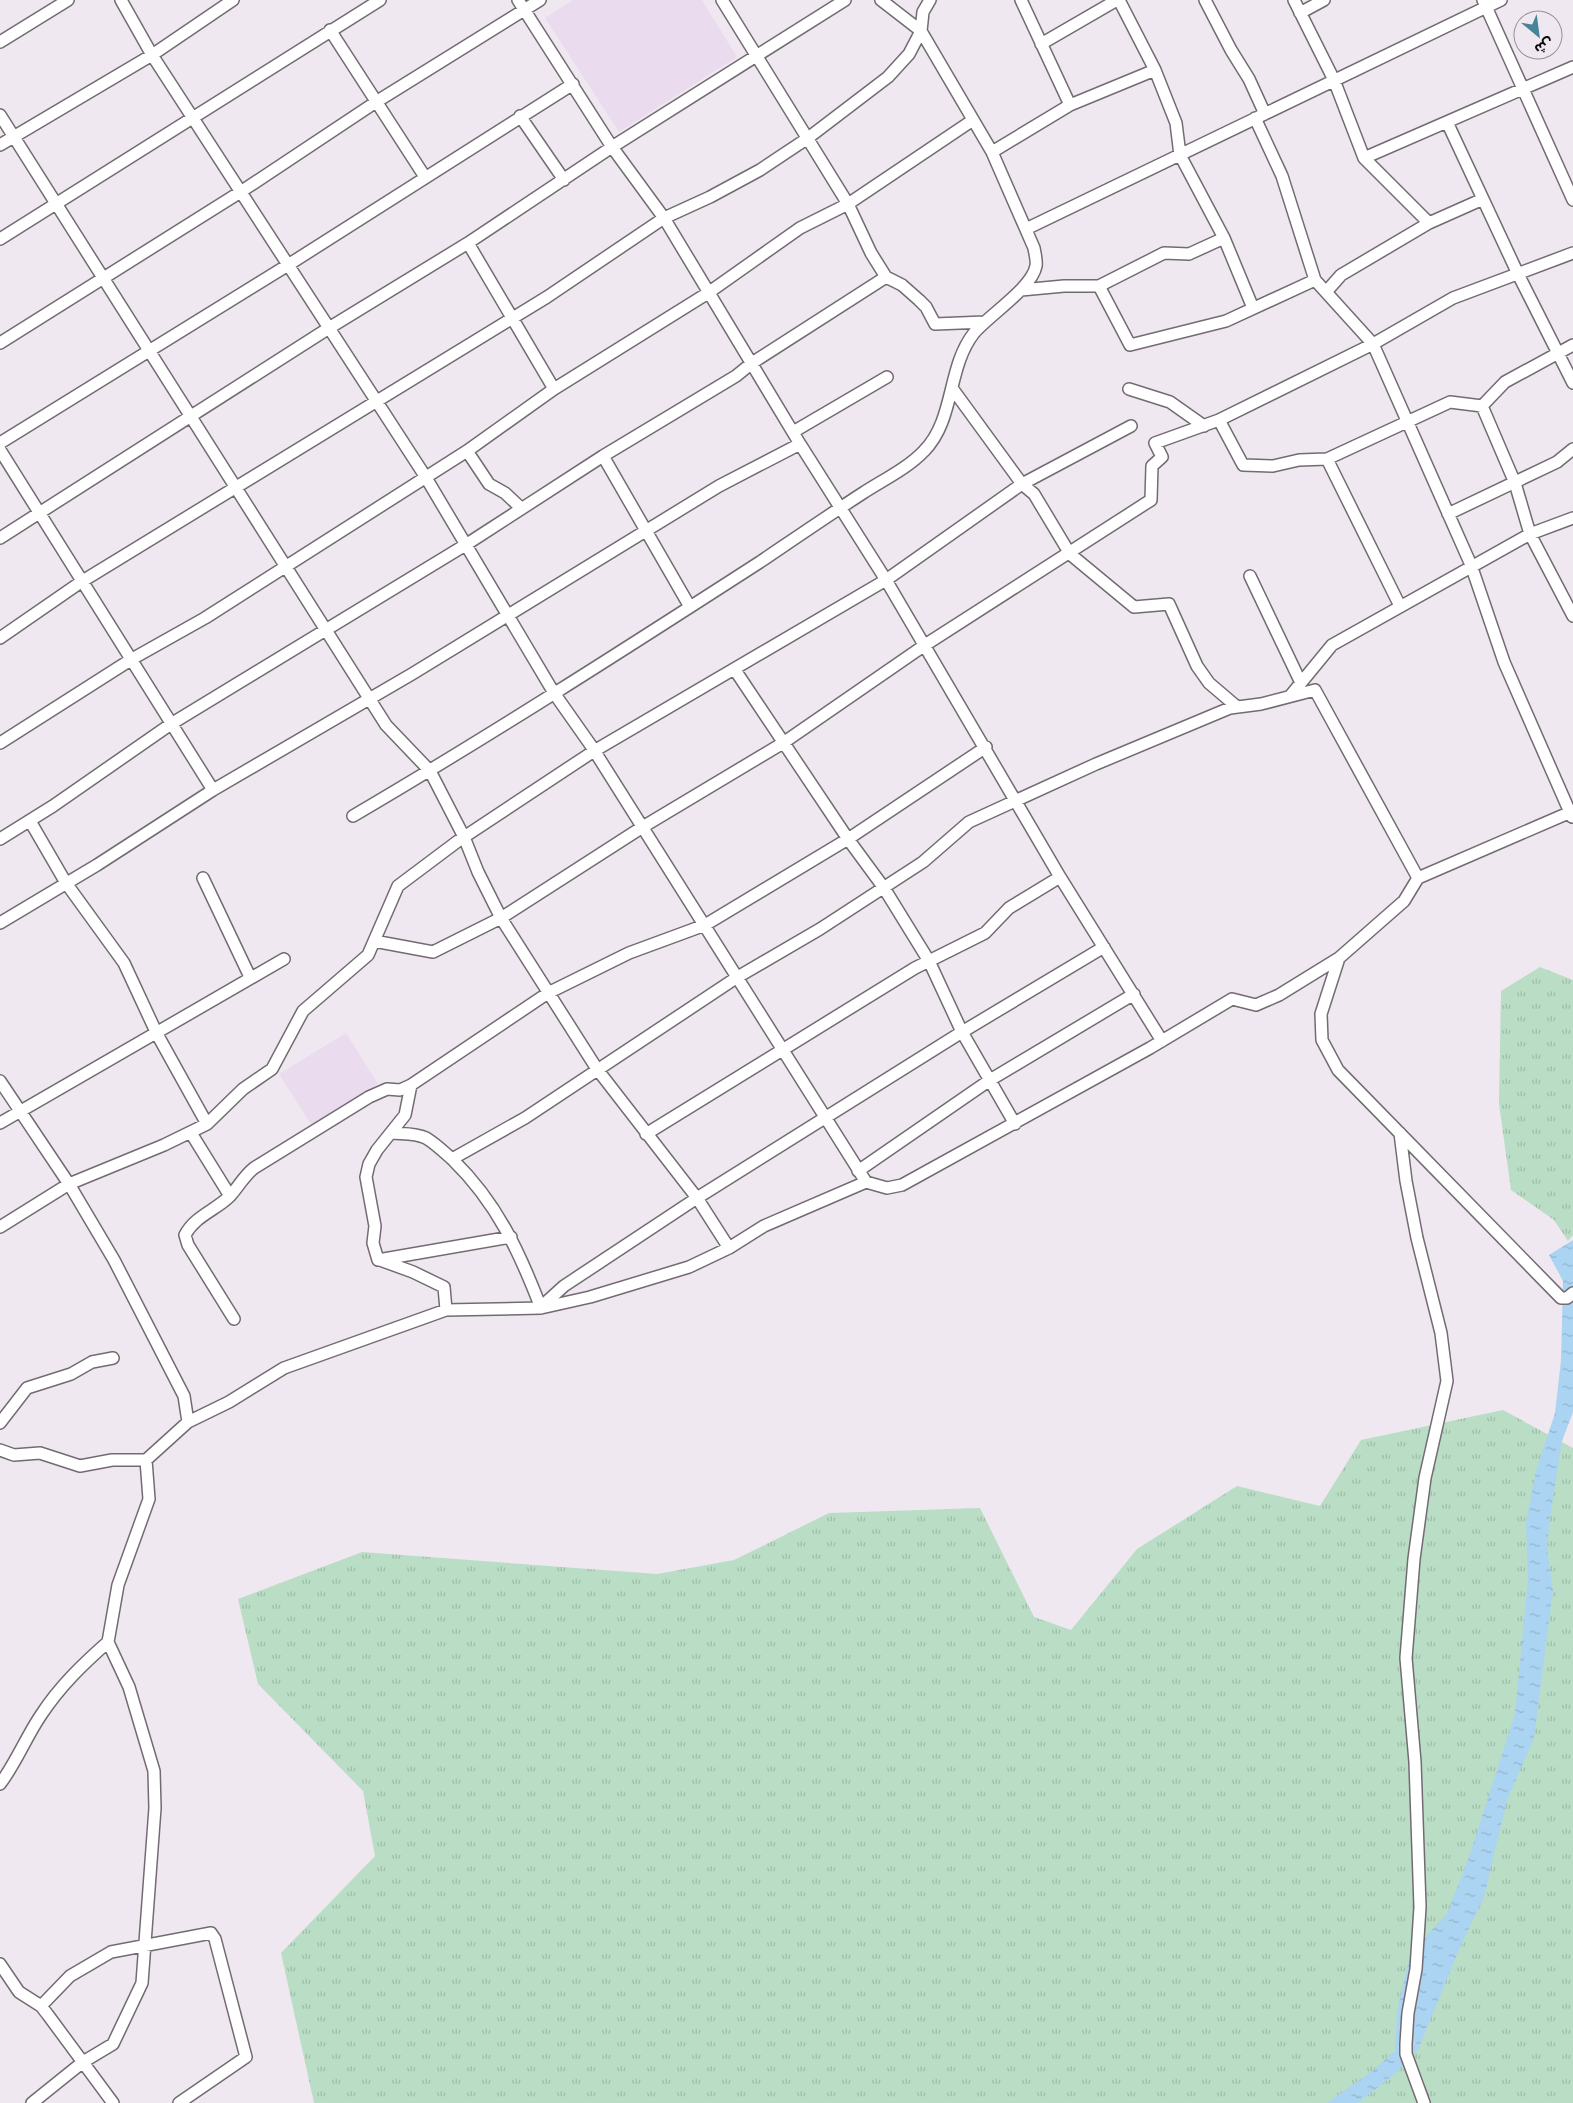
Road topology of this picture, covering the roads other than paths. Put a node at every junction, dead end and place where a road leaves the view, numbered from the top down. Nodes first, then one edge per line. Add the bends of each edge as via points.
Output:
1 (68, 0) edge
2 (121, 0) edge
3 (234, 0) edge
4 (380, 0) edge
5 (540, 0) edge
6 (722, 0) edge
7 (845, 0) edge
8 (930, 0) edge
9 (1021, 0) edge
10 (1118, 0) edge
11 (1205, 0) edge
12 (1294, 0) edge
13 (1324, 0) edge
14 (1501, 0) edge
15 (884, 1) edge
16 (1484, 4) edge
17 (521, 5) edge
18 (1300, 13) junction
19 (330, 30) junction
20 (921, 31) junction
21 (0, 42) edge
22 (1041, 44) junction
23 (152, 55) junction
24 (756, 56) junction
25 (1573, 67) edge
26 (1155, 70) junction
27 (1334, 80) junction
28 (572, 84) junction
29 (1522, 90) junction
30 (376, 102) junction
31 (1070, 106) junction
32 (0, 116) edge
33 (520, 116) junction
34 (1260, 116) junction
35 (194, 118) junction
36 (973, 120) junction
37 (1447, 122) junction
38 (13, 137) junction
39 (808, 138) junction
40 (0, 145) edge
41 (612, 147) junction
42 (992, 152) junction
43 (1180, 155) junction
44 (1364, 158) junction
45 (425, 177) junction
46 (564, 180) junction
47 (242, 191) junction
48 (1483, 198) junction
49 (1573, 200) edge
50 (55, 204) junction
51 (848, 204) junction
52 (664, 218) junction
53 (1429, 222) junction
54 (1026, 229) junction
55 (0, 238) edge
56 (1224, 238) junction
57 (468, 243) junction
58 (1573, 253) edge
59 (288, 265) junction
60 (1518, 274) junction
61 (886, 277) junction
62 (102, 278) junction
63 (1315, 280) junction
64 (1099, 286) junction
65 (1022, 290) junction
66 (708, 292) junction
67 (1326, 292) junction
68 (1253, 308) junction
69 (511, 318) junction
70 (985, 322) junction
71 (329, 328) junction
72 (0, 343) edge
73 (1373, 344) junction
74 (1573, 345) edge
75 (150, 351) junction
76 (1557, 353) junction
77 (752, 363) junction
78 (887, 377) dead end
79 (1573, 383) edge
80 (952, 388) junction
81 (554, 389) junction
82 (1129, 389) dead end
83 (375, 401) junction
84 (1482, 406) junction
85 (190, 416) junction
86 (1219, 420) junction
87 (1407, 420) junction
88 (1131, 426) dead end
89 (1204, 426) junction
90 (793, 432) junction
91 (0, 443) edge
92 (800, 444) junction
93 (1573, 449) edge
94 (0, 450) edge
95 (467, 451) junction
96 (603, 456) junction
97 (1327, 459) junction
98 (425, 476) junction
99 (1516, 483) junction
100 (1022, 484) junction
101 (236, 488) junction
102 (521, 508) junction
103 (841, 508) junction
104 (40, 514) junction
105 (1448, 514) junction
106 (1573, 518) edge
107 (646, 532) junction
108 (1530, 534) junction
109 (0, 538) edge
110 (466, 544) junction
111 (1070, 554) junction
112 (286, 565) junction
113 (1472, 566) junction
114 (1250, 576) dead end
115 (886, 580) junction
116 (81, 582) junction
117 (1400, 606) junction
118 (690, 607) junction
119 (1573, 616) edge
120 (508, 617) junction
121 (324, 629) junction
122 (0, 638) edge
123 (925, 645) junction
124 (132, 659) junction
125 (735, 670) junction
126 (1301, 683) junction
127 (554, 693) junction
128 (1291, 696) junction
129 (370, 700) junction
130 (1236, 706) junction
131 (171, 724) junction
132 (0, 743) edge
133 (783, 743) junction
134 (986, 747) junction
135 (594, 751) junction
136 (430, 771) junction
137 (213, 790) junction
138 (1015, 800) junction
139 (1572, 814) edge
140 (353, 816) dead end
141 (30, 821) junction
142 (642, 828) junction
143 (464, 837) junction
144 (0, 839) edge
145 (848, 839) junction
146 (1060, 877) junction
147 (203, 878) dead end
148 (1418, 878) junction
149 (66, 883) junction
150 (884, 888) junction
151 (502, 918) junction
152 (0, 923) edge
153 (705, 925) junction
154 (374, 941) junction
155 (1104, 947) junction
156 (1339, 958) junction
157 (284, 959) dead end
158 (929, 961) junction
159 (250, 977) junction
160 (736, 978) junction
161 (548, 993) junction
162 (1134, 994) junction
163 (962, 1032) junction
164 (157, 1034) junction
165 (1162, 1041) junction
166 (782, 1050) junction
167 (598, 1069) junction
168 (990, 1080) junction
169 (0, 1081) edge
170 (411, 1084) junction
171 (19, 1112) junction
172 (826, 1119) junction
173 (0, 1123) edge
174 (207, 1124) junction
175 (1015, 1124) junction
176 (191, 1132) junction
177 (392, 1133) junction
178 (1400, 1133) junction
179 (646, 1134) junction
180 (452, 1159) junction
181 (858, 1171) junction
182 (866, 1182) junction
183 (69, 1184) junction
184 (230, 1196) junction
185 (697, 1198) junction
186 (0, 1227) edge
187 (511, 1237) junction
188 (729, 1248) junction
189 (378, 1260) junction
190 (1573, 1294) edge
191 (541, 1308) junction
192 (446, 1310) junction
193 (234, 1319) dead end
194 (114, 1358) dead end
195 (188, 1422) junction
196 (0, 1423) edge
197 (0, 1450) edge
198 (146, 1460) junction
199 (108, 1642) junction
200 (0, 1784) edge
201 (143, 1946) junction
202 (0, 1964) edge
203 (41, 2006) junction
204 (83, 2062) junction
205 (32, 2103) edge
206 (113, 2103) edge
207 (179, 2103) edge
208 (1424, 2103) edge

1 - 21 street
2 - 23 street
3 - 23 street
4 - 19 street
5 - 17 street
6 - 24 street
7 - 24 street
8 - 20 street via 922,15
9 - 22 street
10 - 22 street
10 - 26 street
11 - 34 street via 1249,79
12 - 18 street
13 - 18 street
14 - 16 street
15 - 20 street
16 - 27 street
16 - 29 street
17 - 28 street
17 - 30 street
18 - 27 street
19 - 30 street
19 - 35 street
20 - 36 street
20 - 39 street via 909,54 888,77
22 - 31 street
23 - 35 street
23 - 38 street
24 - 39 street
24 - 41 street
25 - 29 street
26 - 31 street
26 - 43 street via 1176,123
27 - 34 street
27 - 44 street
28 - 33 street
28 - 41 street
29 - 37 street
29 - 49 street
30 - 45 street
30 - 47 street
31 - 42 street
32 - 38 street
33 - 45 street
33 - 46 street
34 - 43 street
34 - 63 street
35 - 47 street
35 - 50 street
36 - 42 street
36 - 51 street
37 - 44 street
37 - 48 street
38 - 40 street
38 - 50 street
39 - 51 street
39 - 52 street via 752,174
41 - 46 street
41 - 52 street
42 - 54 street
43 - 54 street
43 - 56 street
44 - 53 street
45 - 59 street
46 - 57 street
47 - 59 street
47 - 62 street
48 - 53 street
48 - 60 street
50 - 55 street
50 - 62 street
51 - 61 street
51 - 66 street via 800,228
52 - 66 street
52 - 69 street
53 - 67 street via 1341,275
54 - 65 street via 1034,248 1036,266
56 - 64 street via 1189,254 1164,253
56 - 68 street
57 - 69 street
57 - 71 street
58 - 60 street
59 - 71 street
59 - 75 street
60 - 73 street via 1453,298
60 - 76 street
61 - 70 street via 926,306 935,324
61 - 77 street
62 - 72 street
62 - 75 street
63 - 67 street
63 - 68 street
64 - 65 street
64 - 68 street via 1130,345 1226,321
65 - 70 street
66 - 77 street
66 - 81 street
67 - 73 street
69 - 81 street
69 - 83 street
70 - 80 street via 964,350
71 - 83 street
71 - 85 street
73 - 86 street
73 - 87 street
74 - 76 street
75 - 85 street
75 - 91 street
76 - 79 street
76 - 84 street via 1505,382
77 - 90 street
77 - 96 street via 736,376
78 - 90 street
80 - 100 street
80 - 103 street via 941,424 924,452
81 - 95 street
82 - 89 street via 1170,402
83 - 98 street
83 - 101 street
84 - 87 street via 1450,402
84 - 99 street
85 - 101 street
85 - 104 street
86 - 89 street
86 - 97 street via 1243,465 1273,466
87 - 97 street
87 - 105 street
88 - 100 street
89 - 111 street via 1156,443 1162,457 1152,466 1151,500
90 - 92 street
92 - 103 street
92 - 107 street via 719,486
93 - 99 street via 1557,462
94 - 104 street
95 - 98 street
95 - 102 street via 489,484
96 - 102 street
96 - 107 street
97 - 117 street
98 - 110 street
98 - 112 street
99 - 105 street
99 - 108 street
100 - 111 street via 1034,494
100 - 115 street
101 - 112 street
101 - 116 street
102 - 110 street
103 - 115 street
103 - 118 street
104 - 109 street
104 - 116 street
105 - 113 street
106 - 108 street
107 - 118 street
107 - 120 street
108 - 113 street
108 - 119 street
110 - 120 street
110 - 121 street
111 - 123 street
111 - 130 street via 1134,607 1169,604 1197,666 1209,683
112 - 121 street
112 - 124 street via 205,618
113 - 117 street
113 - 139 street via 1504,662
114 - 126 street
115 - 123 street
115 - 125 street
116 - 122 street
116 - 124 street
117 - 126 street via 1332,645
118 - 127 street
120 - 127 street
120 - 129 street
121 - 129 street
121 - 131 street
123 - 133 street
123 - 134 street
124 - 131 street
124 - 132 street
125 - 133 street
125 - 135 street
126 - 128 street
127 - 135 street
127 - 136 street
128 - 130 street via 1261,704
128 - 148 street via 1315,690
129 - 136 street via 386,725
129 - 137 street
130 - 138 street
131 - 137 street
131 - 141 street
133 - 142 street
133 - 145 street
134 - 138 street
134 - 145 street
135 - 142 street
135 - 143 street
136 - 140 street
136 - 143 street
137 - 149 street
138 - 146 street
138 - 150 street via 969,822 924,862
139 - 148 street
141 - 144 street
141 - 149 street
142 - 151 street
142 - 153 street
143 - 151 street
143 - 154 street via 398,886
145 - 150 street
145 - 153 street
146 - 155 street
146 - 158 street via 1009,908 985,933
147 - 159 street
148 - 156 street via 1404,901
149 - 152 street
149 - 164 street via 124,963
150 - 158 street
150 - 160 street
151 - 154 street via 434,952
151 - 161 street
153 - 160 street
153 - 161 street via 629,953
154 - 174 street via 368,955 303,1011 272,1069 243,1089
155 - 162 street
155 - 163 street
156 - 165 street via 1280,995 1256,1005 1232,999
156 - 178 street via 1321,1014 1322,1040 1338,1070
157 - 159 street
158 - 163 street
158 - 166 street
159 - 164 street
160 - 166 street
160 - 167 street
161 - 167 street
161 - 170 street
162 - 165 street
162 - 168 street
163 - 168 street
163 - 172 street
164 - 171 street
164 - 174 street
165 - 175 street
166 - 172 street
166 - 179 street
167 - 179 street
167 - 180 street via 525,1118
168 - 175 street
168 - 181 street
169 - 171 street
170 - 177 street via 405,1115
170 - 184 street via 369,1097 248,1173
171 - 173 street
171 - 183 street
172 - 181 street
172 - 185 street
174 - 176 street
175 - 182 street via 902,1185 887,1188
176 - 183 street
176 - 184 street
177 - 180 street via 425,1138
177 - 189 street via 368,1164 366,1177
178 - 190 street via 1560,1298
178 - 208 street via 1417,1238 1441,1333 1447,1381 1425,1478 1406,1658 1415,1762 1420,1907 1406,2054
179 - 185 street
180 - 187 street via 496,1211
181 - 182 street
182 - 188 street via 764,1226
183 - 186 street
183 - 195 street via 173,1371 184,1396
184 - 193 street via 193,1224 185,1235
185 - 188 street
185 - 191 street via 564,1286
187 - 189 street
187 - 191 street
188 - 191 street via 689,1268
189 - 192 street via 444,1287
191 - 192 street
192 - 195 street via 284,1368 229,1402
194 - 196 street via 92,1362 72,1374 27,1388
195 - 198 street
197 - 198 street via 14,1455 40,1453 80,1466 112,1460
198 - 199 street via 149,1499 118,1585
199 - 200 street via 72,1674
199 - 201 street via 129,1687 154,1771
201 - 203 street via 111,1952 82,1967
201 - 204 street via 142,1983 113,2044
201 - 207 street via 211,1934 246,2052 246,2057 240,2062
202 - 203 street via 19,1992
203 - 204 street
204 - 205 street
204 - 206 street

